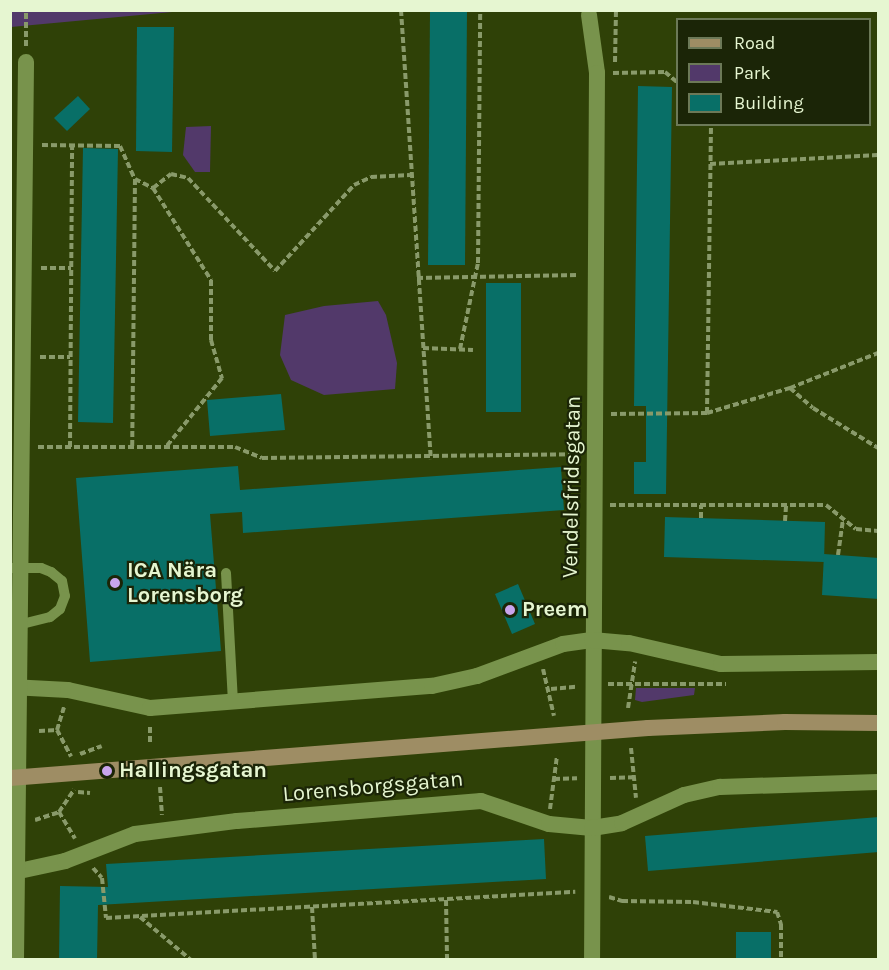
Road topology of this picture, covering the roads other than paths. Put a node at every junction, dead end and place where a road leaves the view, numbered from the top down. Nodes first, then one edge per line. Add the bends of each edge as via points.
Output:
1 (589, 15) dead end
2 (26, 62) road end
3 (16, 499) edge
4 (16, 568) edge
5 (226, 573) dead end
6 (21, 624) junction
7 (592, 640) junction
8 (879, 662) edge
9 (15, 687) edge
10 (233, 701) junction
11 (879, 723) edge
12 (591, 733) junction
13 (14, 778) edge
14 (879, 783) edge
15 (592, 828) junction
16 (13, 873) edge
17 (16, 960) edge
18 (592, 960) edge

1 - 7 street, Vendelsfridsgatan via 597,73
2 - 3 street via 22,447
3 - 4 street
4 - 6 street
4 - 6 lane via 51,572 62,581 65,596 60,609 50,617
5 - 10 lane
6 - 9 street
7 - 8 street via 629,643 721,664
7 - 10 street via 554,647 477,676 432,686
7 - 12 street, Vendelsfridsgatan
9 - 10 street via 68,690 150,708
9 - 13 street
11 - 12 main road, Lorensborgsgatan via 785,722
12 - 13 main road, Lorensborgsgatan
12 - 15 street, Vendelsfridsgatan
13 - 16 street
14 - 15 street, Lorensborgsgatan via 720,787 684,795 622,823
15 - 16 street, Lorensborgsgatan via 549,824 481,801 135,834 85,854
15 - 18 street, Vendelsfridsgatan
16 - 17 street

